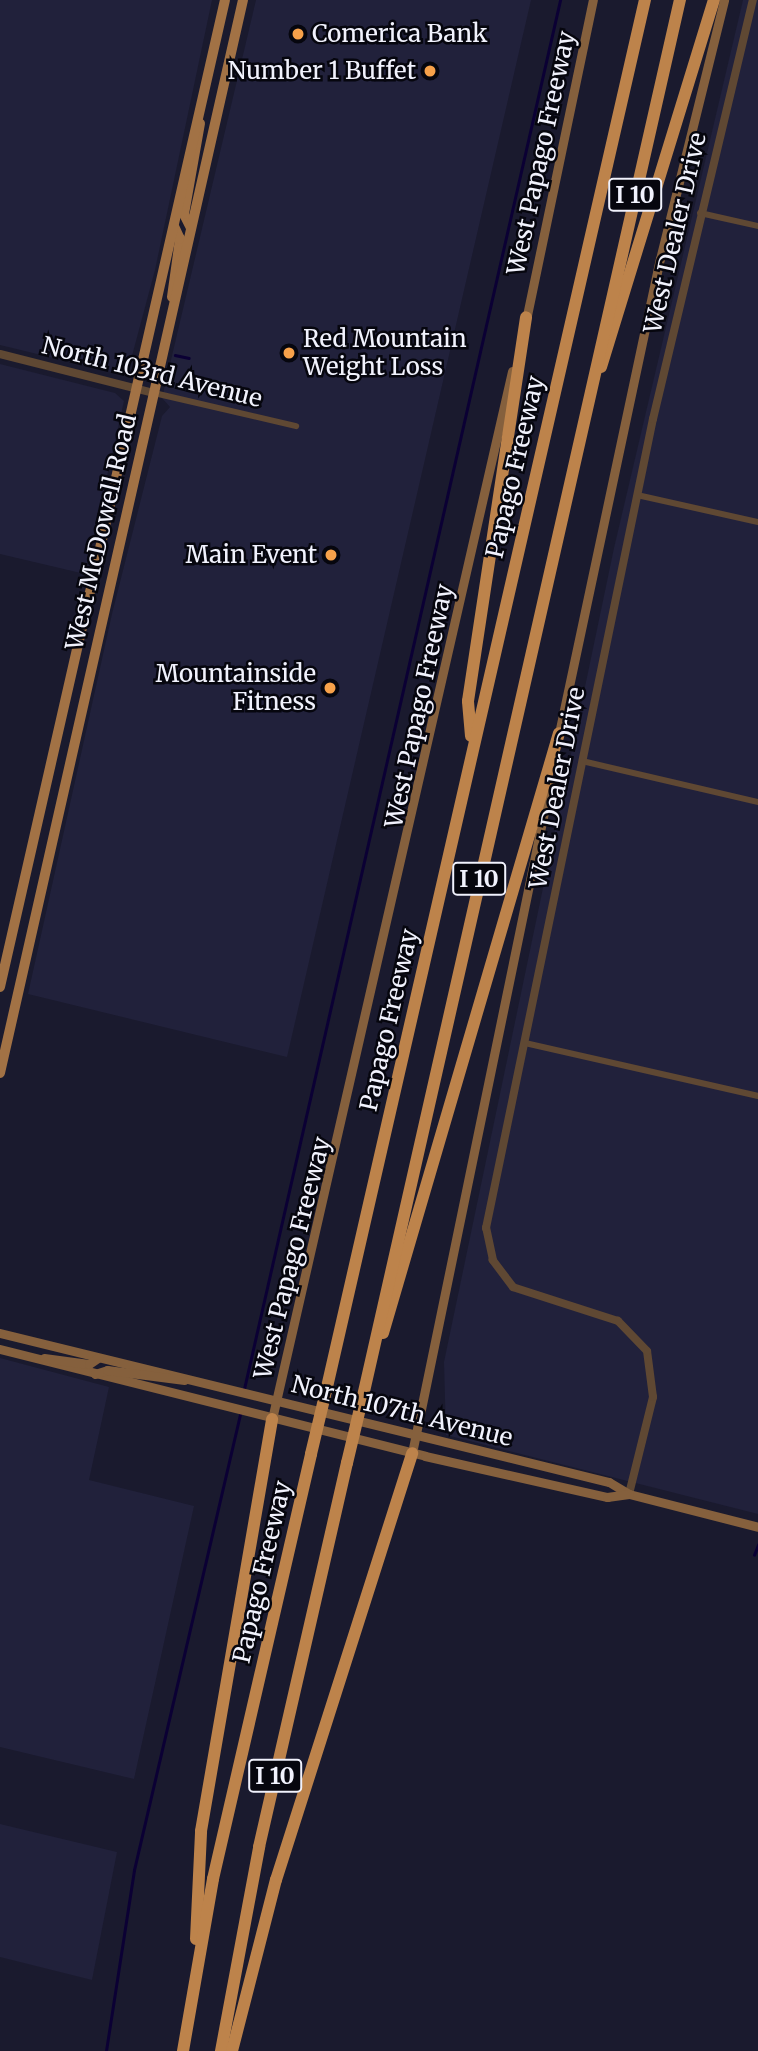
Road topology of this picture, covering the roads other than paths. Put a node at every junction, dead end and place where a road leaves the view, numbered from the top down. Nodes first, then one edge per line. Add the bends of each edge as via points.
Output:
1 (225, 0) edge
2 (243, 0) edge
3 (593, 0) edge
4 (645, 0) edge
5 (680, 0) edge
6 (714, 0) edge
7 (724, 0) edge
8 (752, 0) edge
9 (199, 113) junction
10 (700, 213) junction
11 (174, 226) junction
12 (758, 226) edge
13 (191, 228) junction
14 (173, 312) junction
15 (526, 317) junction
16 (0, 355) edge
17 (137, 389) junction
18 (590, 389) junction
19 (154, 393) junction
20 (296, 426) dead end
21 (637, 495) junction
22 (758, 522) edge
23 (559, 733) junction
24 (472, 751) junction
25 (582, 761) junction
26 (758, 802) edge
27 (2, 972) edge
28 (23, 977) junction
29 (0, 987) edge
30 (525, 1043) junction
31 (0, 1073) edge
32 (758, 1096) edge
33 (0, 1333) edge
34 (0, 1349) edge
35 (98, 1358) junction
36 (39, 1359) junction
37 (368, 1368) junction
38 (95, 1374) junction
39 (185, 1379) junction
40 (277, 1400) junction
41 (272, 1419) junction
42 (417, 1435) junction
43 (412, 1453) junction
44 (629, 1494) junction
45 (758, 1527) edge
46 (196, 1971) junction
47 (183, 2051) edge
48 (221, 2051) edge
49 (232, 2051) edge

1 - 9 main road, West McDowell Road
2 - 13 main road, West McDowell Road
3 - 15 main road, West Papago Freeway
4 - 24 highway, Papago Freeway / I 10
5 - 18 highway, I 10
6 - 18 highway via 614,338
7 - 23 main road via 660,259
8 - 10 street, West Dealer Drive
9 - 11 main road, West McDowell Road
9 - 13 main road via 202,140 184,214
10 - 12 street
10 - 21 street, West Dealer Drive
11 - 14 main road via 180,239
11 - 17 main road, West McDowell Road
13 - 14 main road, West McDowell Road
14 - 19 main road, West McDowell Road
15 - 24 highway via 468,701
15 - 40 main road, West Papago Freeway
16 - 17 street, North 103rd Avenue
17 - 19 street, North 103rd Avenue
17 - 27 main road, West McDowell Road
18 - 37 highway, I 10
19 - 20 street, North 103rd Avenue
19 - 28 main road, West McDowell Road
21 - 22 street
21 - 25 street, West Dealer Drive
23 - 37 highway via 401,1288
23 - 42 main road
24 - 46 highway, Papago Freeway / I 10, bridge
25 - 26 street
25 - 30 street, West Dealer Drive
27 - 28 street
27 - 29 main road, West McDowell Road
28 - 31 main road, West McDowell Road
30 - 32 street
30 - 44 street, West Dealer Drive via 490,1206 489,1248 513,1287 618,1321 647,1351 653,1397
33 - 35 main road, North 107th Avenue
34 - 36 main road, North 107th Avenue
35 - 36 main road via 89,1364
35 - 39 main road, North 107th Avenue
36 - 38 main road, North 107th Avenue
37 - 48 highway, I 10, bridge via 259,1847
38 - 39 main road via 107,1370 177,1384
38 - 41 main road, North 107th Avenue
39 - 40 main road, North 107th Avenue
40 - 41 main road, West Papago Freeway
40 - 42 main road, North 107th Avenue
41 - 43 main road, North 107th Avenue
41 - 46 highway via 201,1830
42 - 43 main road
42 - 44 main road, North 107th Avenue via 609,1482
43 - 44 main road, North 107th Avenue via 607,1497
43 - 49 highway via 276,1880
44 - 45 main road, North 107th Avenue
46 - 47 highway, Papago Freeway / I 10

